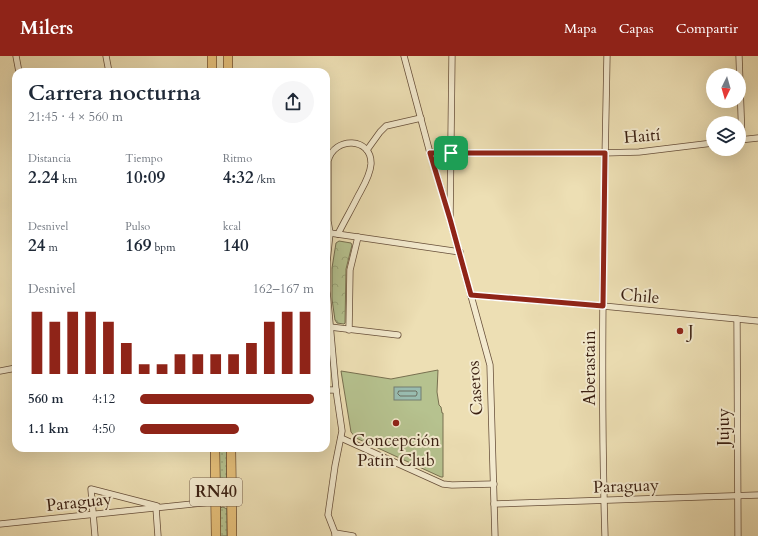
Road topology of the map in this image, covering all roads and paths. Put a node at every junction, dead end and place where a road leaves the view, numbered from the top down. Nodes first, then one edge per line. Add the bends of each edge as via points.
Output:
1 (16, 56) edge
2 (106, 56) edge
3 (212, 56) edge
4 (228, 56) edge
5 (404, 56) edge
6 (452, 56) edge
7 (607, 56) edge
8 (739, 56) edge
9 (18, 68) edge
10 (108, 68) edge
11 (212, 68) edge
12 (228, 68) edge
13 (740, 116) edge
14 (421, 118) junction
15 (758, 138) edge
16 (746, 139) edge
17 (706, 144) edge
18 (367, 150) junction
19 (330, 153) edge
20 (430, 153) junction
21 (451, 153) junction
22 (605, 153) junction
23 (450, 219) junction
24 (330, 233) edge
25 (338, 234) junction
26 (358, 237) junction
27 (460, 252) junction
28 (471, 295) junction
29 (603, 306) junction
30 (737, 319) junction
31 (758, 321) edge
32 (330, 328) joint
33 (349, 330) junction
34 (398, 335) dead end
35 (12, 369) edge
36 (0, 371) edge
37 (330, 390) edge
38 (336, 390) junction
39 (341, 438) junction
40 (215, 452) edge
41 (231, 452) edge
42 (494, 484) junction
43 (758, 495) edge
44 (738, 496) junction
45 (231, 500) junction
46 (604, 500) junction
47 (216, 502) junction
48 (494, 504) junction
49 (158, 508) junction
50 (93, 514) junction
51 (0, 524) edge
52 (335, 534) edge
53 (95, 536) edge
54 (158, 536) edge
55 (216, 536) edge
56 (232, 536) edge
57 (353, 536) edge
58 (495, 536) edge
59 (605, 536) edge
60 (738, 536) edge

1 - 9 street
2 - 10 street
3 - 11 main road
4 - 12 main road
5 - 14 street, Caseros
6 - 21 street, Caseros
7 - 22 street, Aberastain
8 - 13 street
14 - 18 street via 386,126
14 - 20 street, Caseros
15 - 16 street
17 - 22 street, Haití via 639,152
18 - 19 street via 349,142 338,146
18 - 25 street via 371,166 369,174
20 - 21 street, Haití
20 - 23 street, Caseros
21 - 22 street, Haití
21 - 23 street, Caseros
22 - 29 street, Aberastain
23 - 27 street, Caseros
24 - 25 street
25 - 26 street
26 - 27 street
26 - 33 street via 350,270
27 - 28 street, Caseros
28 - 29 street, Chile
28 - 42 street, Caseros via 490,365
29 - 30 street, Chile
29 - 46 street, Aberastain
30 - 31 street, Chile
30 - 44 street, Jujuy
32 - 33 street
32 - 38 street
33 - 34 street
35 - 36 street
37 - 38 street
38 - 39 street
39 - 42 street via 442,484
39 - 52 street via 328,515
40 - 47 main road, RN40
41 - 45 main road, RN40
42 - 48 street, Caseros
43 - 44 street, Paraguay
44 - 46 street, Paraguay
44 - 60 street, Jujuy
45 - 47 street, Paraguay
45 - 56 main road, RN40
46 - 48 street, Paraguay
46 - 59 street, Aberastain
47 - 49 street, Paraguay
47 - 55 main road, RN40
48 - 58 street, Caseros
49 - 50 street, Paraguay
49 - 50 street, Paraguay via 91,489
49 - 54 street
50 - 51 street, Paraguay
50 - 53 street
52 - 57 street

